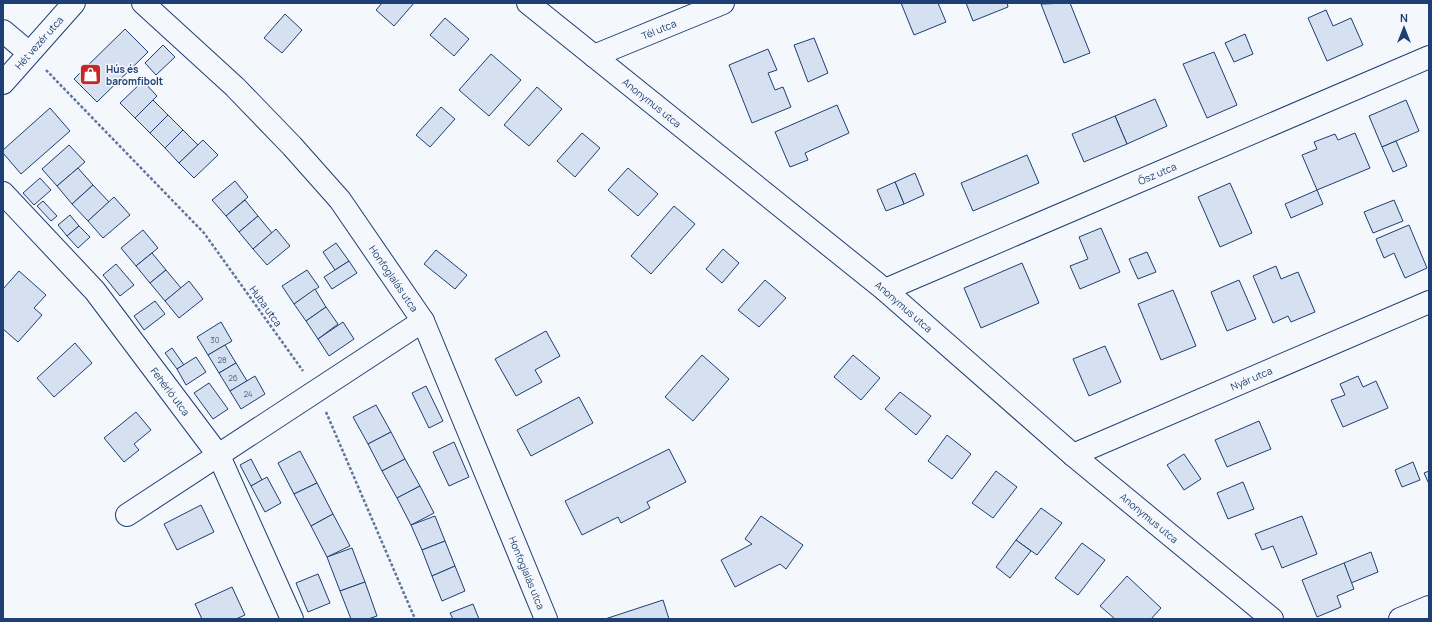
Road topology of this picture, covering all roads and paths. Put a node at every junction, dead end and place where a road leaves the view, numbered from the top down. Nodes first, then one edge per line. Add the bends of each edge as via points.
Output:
1 (74, 3) edge
2 (143, 3) edge
3 (528, 3) edge
4 (723, 3) edge
5 (3, 31) edge
6 (29, 53) junction
7 (594, 56) junction
8 (1429, 57) edge
9 (3, 83) edge
10 (3, 193) edge
11 (885, 290) junction
12 (1429, 302) edge
13 (423, 321) junction
14 (317, 390) junction
15 (1073, 455) junction
16 (219, 456) junction
17 (127, 515) dead end
18 (1429, 607) edge
19 (292, 619) edge
20 (415, 619) edge
21 (546, 619) edge
22 (1272, 619) edge
23 (1400, 619) edge

1 - 6 street, Hét vezér utca
2 - 13 street, Honfoglalás utca via 235,87 340,200
3 - 7 street, Anonymus utca
4 - 7 street, Tél utca
5 - 6 street
6 - 9 street, Hét vezér utca
6 - 14 path, Huba utca via 204,232
7 - 11 street, Anonymus utca
8 - 11 street, Ősz utca
10 - 16 street, Fehérló utca via 95,291
11 - 15 street, Anonymus utca
12 - 15 street, Nyár utca
13 - 14 street
13 - 21 street, Honfoglalás utca
14 - 16 street
14 - 20 path, Huba utca
15 - 22 street, Anonymus utca
16 - 17 street
16 - 19 street, Fehérló utca
18 - 23 street

